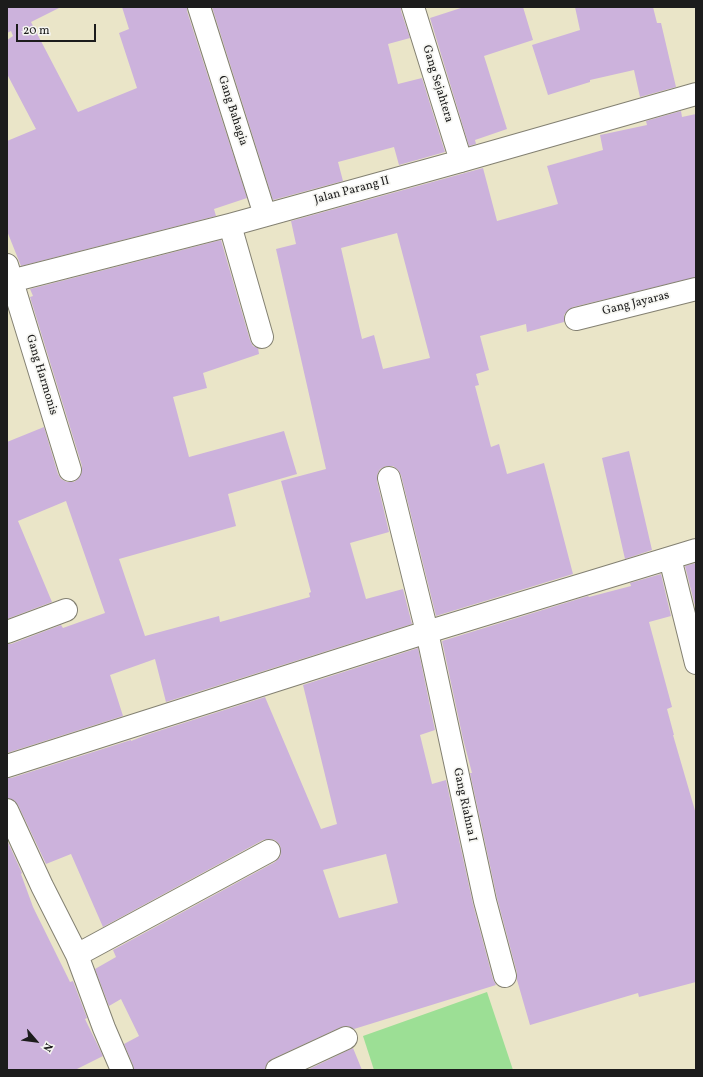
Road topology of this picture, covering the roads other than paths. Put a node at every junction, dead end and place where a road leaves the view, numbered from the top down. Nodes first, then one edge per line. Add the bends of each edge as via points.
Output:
1 (199, 7) edge
2 (413, 7) edge
3 (696, 94) edge
4 (461, 161) junction
5 (265, 214) junction
6 (230, 225) junction
7 (9, 276) edge
8 (696, 289) edge
9 (576, 319) dead end
10 (262, 337) dead end
11 (70, 470) dead end
12 (389, 478) dead end
13 (696, 550) edge
14 (670, 558) junction
15 (66, 610) dead end
16 (7, 632) edge
17 (427, 632) junction
18 (696, 663) edge
19 (7, 766) edge
20 (7, 810) edge
21 (269, 850) dead end
22 (77, 955) junction
23 (505, 976) dead end
24 (346, 1038) dead end
25 (122, 1070) edge
26 (277, 1070) edge

1 - 5 street, Gang Bahagia
2 - 4 street, Gang Sejahtera
3 - 4 street, Jalan Parang II
4 - 5 street, Jalan Parang II
5 - 6 street, Jalan Parang II
6 - 7 street, Jalan Parang II
6 - 10 street
7 - 11 street, Gang Harmonis
8 - 9 street, Gang Jayaras
12 - 17 street, Gang Riahna I
13 - 14 street
14 - 17 street
14 - 18 street
15 - 16 street
17 - 19 street
17 - 23 street, Gang Riahna I via 485,901
20 - 22 street
21 - 22 street
22 - 25 street
24 - 26 street

